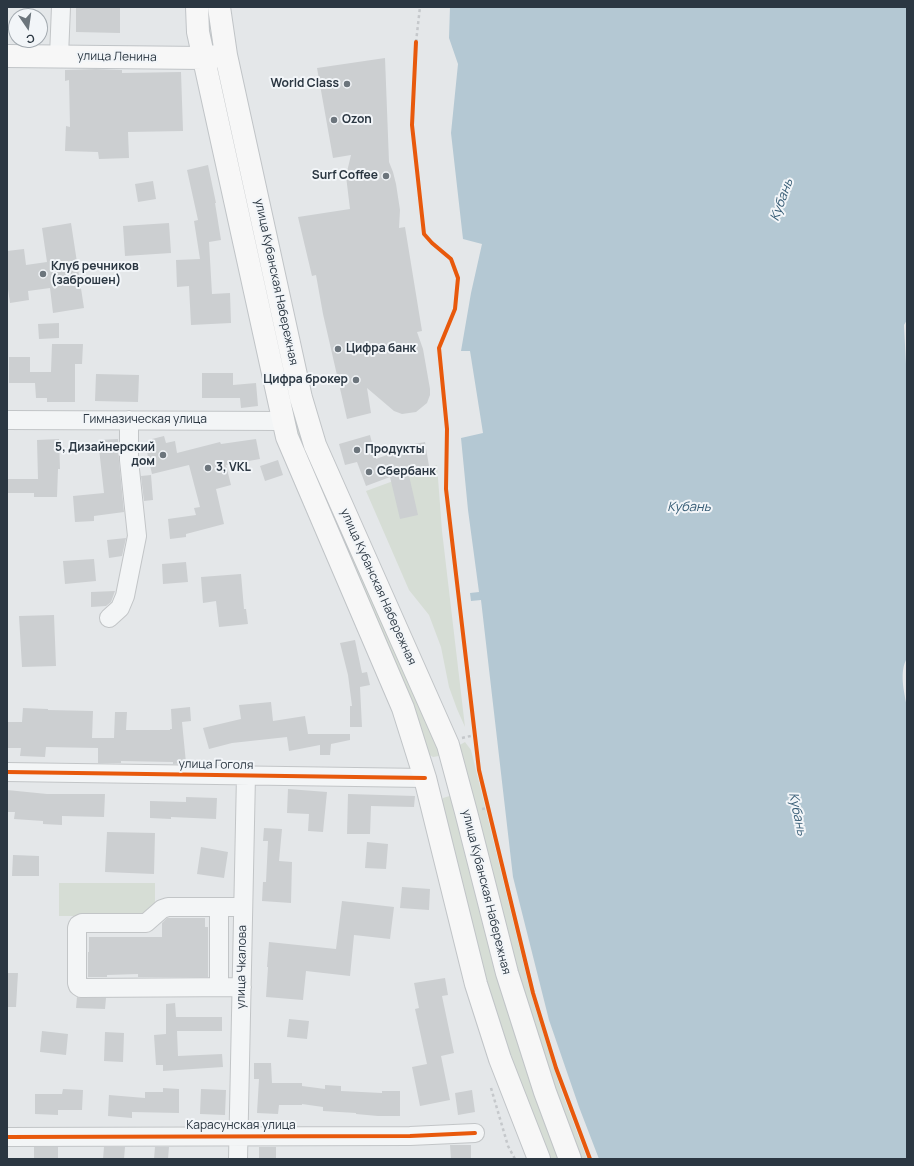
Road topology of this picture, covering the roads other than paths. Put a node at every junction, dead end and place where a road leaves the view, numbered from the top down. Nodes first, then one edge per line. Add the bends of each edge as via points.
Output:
1 (61, 7) edge
2 (196, 7) edge
3 (220, 7) edge
4 (226, 55) junction
5 (7, 56) edge
6 (59, 56) junction
7 (204, 58) junction
8 (7, 420) edge
9 (129, 420) junction
10 (282, 421) junction
11 (109, 618) dead end
12 (7, 772) edge
13 (456, 772) junction
14 (246, 775) junction
15 (425, 778) junction
16 (219, 907) junction
17 (243, 907) junction
18 (216, 978) junction
19 (242, 980) junction
20 (475, 1133) dead end
21 (238, 1136) junction
22 (7, 1137) edge
23 (238, 1159) edge
24 (539, 1159) edge
25 (570, 1159) edge

1 - 6 street
2 - 7 main road, улица Кубанская Набережная
3 - 4 main road, улица Кубанская Набережная
4 - 7 main road, улица Ленина
4 - 13 main road, улица Кубанская Набережная via 301,398 315,444 434,712
5 - 6 main road, улица Ленина
6 - 7 main road, улица Ленина
7 - 10 main road, улица Кубанская Набережная
8 - 9 street, Гимназическая улица
9 - 10 street, Гимназическая улица
9 - 11 street via 129,460 137,536 125,596 120,608
10 - 15 main road, улица Кубанская Набережная via 403,708
12 - 14 street, улица Гоголя
13 - 15 main road, улица Гоголя
13 - 25 main road, улица Кубанская Набережная via 506,973
14 - 15 street, улица Гоголя
14 - 17 street, улица Чкалова
15 - 24 main road, улица Кубанская Набережная via 476,984 500,1060
16 - 17 street
16 - 18 street
16 - 18 street via 168,907 146,923 78,925 77,983 81,988
17 - 19 street, улица Чкалова
18 - 19 street
19 - 21 street, улица Чкалова
20 - 21 street, Карасунская улица via 410,1136
21 - 22 street, Карасунская улица
21 - 23 street, улица Чкалова

